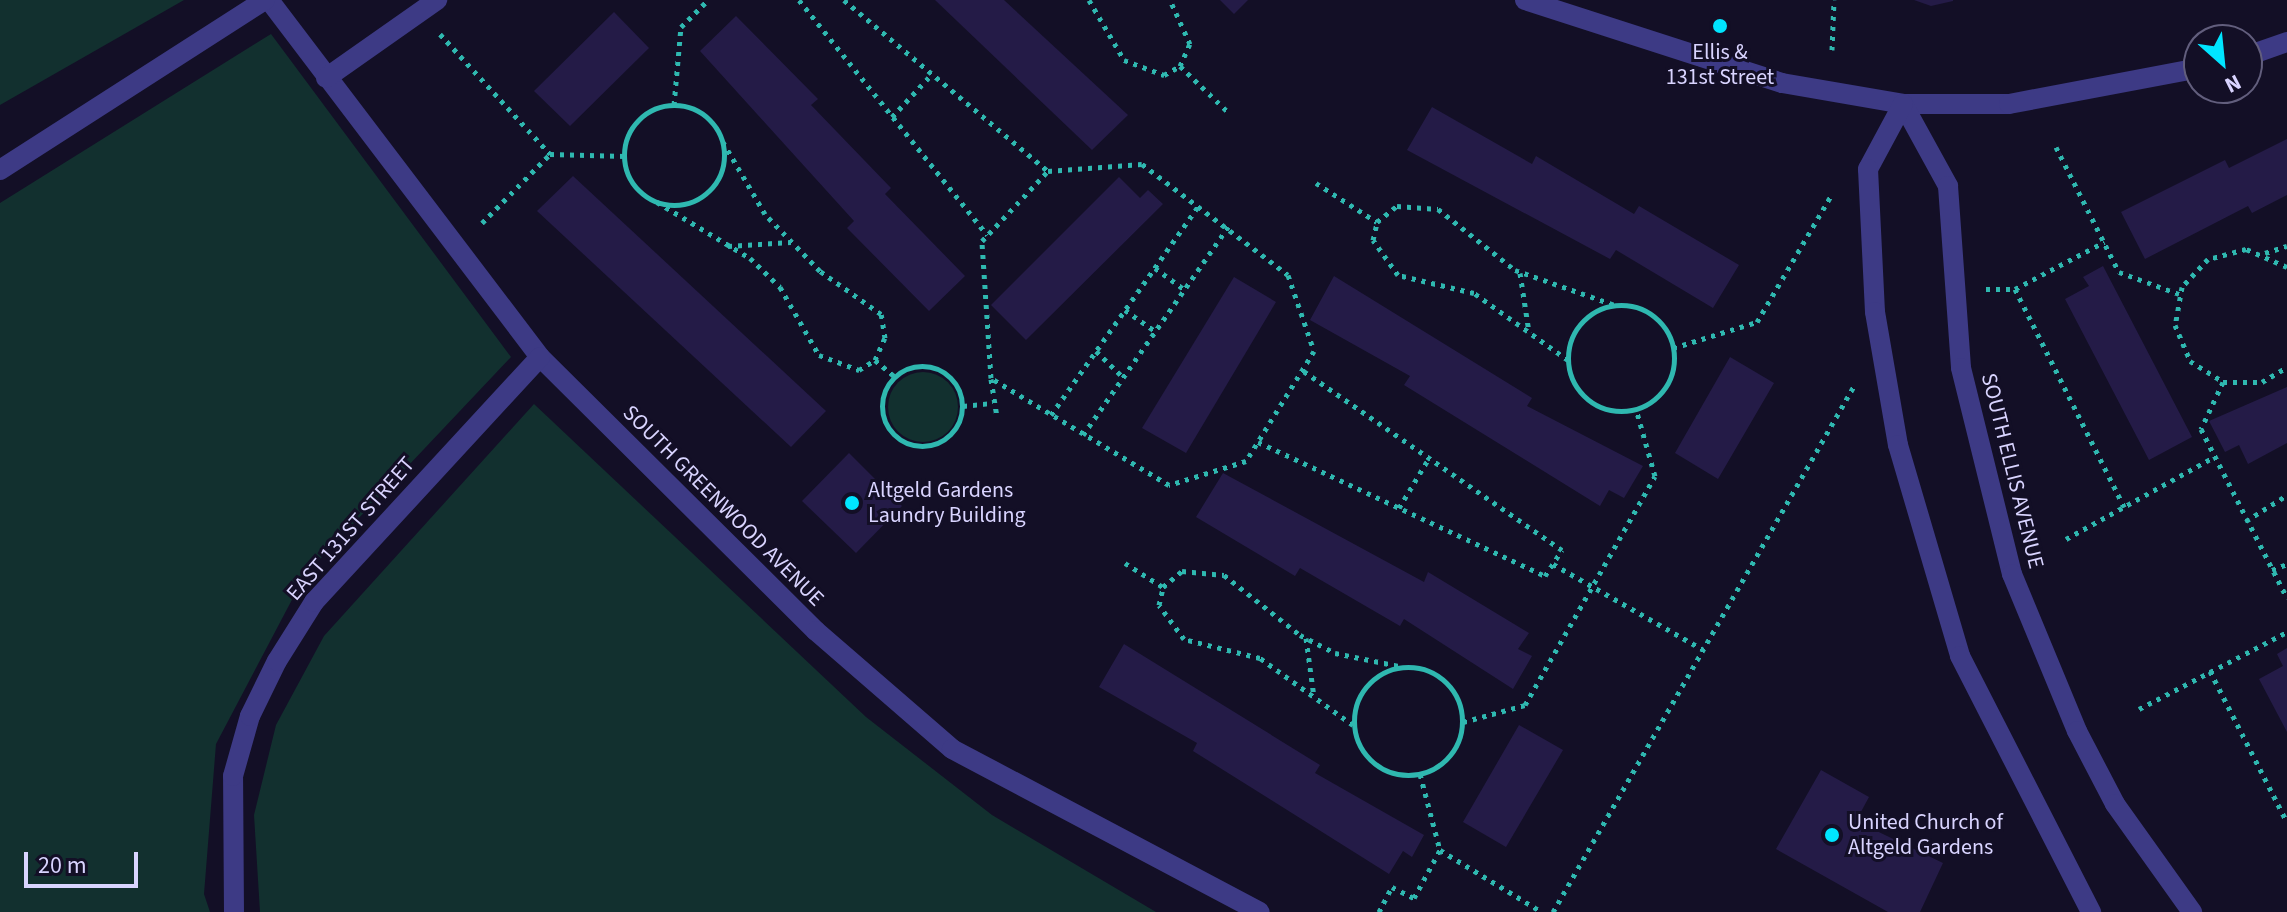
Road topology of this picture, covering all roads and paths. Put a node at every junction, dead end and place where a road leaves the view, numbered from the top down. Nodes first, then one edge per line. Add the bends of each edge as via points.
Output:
1 (267, 0) edge
2 (437, 0) edge
3 (708, 0) edge
4 (799, 0) edge
5 (844, 0) edge
6 (1089, 0) edge
7 (1170, 0) edge
8 (1525, 0) edge
9 (1834, 0) edge
10 (437, 31) dead end
11 (2287, 42) edge
12 (1832, 50) dead end
13 (2263, 50) edge
14 (1180, 66) junction
15 (2183, 71) edge
16 (932, 74) junction
17 (326, 78) junction
18 (1903, 104) junction
19 (674, 105) junction
20 (1229, 113) dead end
21 (892, 117) junction
22 (723, 142) junction
23 (2056, 147) dead end
24 (550, 154) junction
25 (625, 156) junction
26 (0, 170) edge
27 (1048, 171) junction
28 (1316, 183) dead end
29 (1831, 196) dead end
30 (657, 202) junction
31 (1200, 204) junction
32 (1377, 222) junction
33 (482, 223) dead end
34 (1228, 227) junction
35 (987, 235) junction
36 (791, 242) junction
37 (2104, 242) junction
38 (727, 246) junction
39 (2287, 246) edge
40 (2265, 253) junction
41 (2287, 267) edge
42 (1155, 268) junction
43 (1520, 273) junction
44 (1184, 289) junction
45 (1986, 289) dead end
46 (2015, 289) junction
47 (2179, 294) junction
48 (1615, 305) junction
49 (1125, 310) junction
50 (1155, 331) junction
51 (1529, 333) junction
52 (1673, 348) junction
53 (1096, 351) junction
54 (540, 357) junction
55 (875, 360) junction
56 (1568, 360) junction
57 (2287, 367) edge
58 (1302, 370) junction
59 (894, 376) junction
60 (1123, 377) junction
61 (991, 378) junction
62 (2223, 382) junction
63 (1854, 386) dead end
64 (993, 403) junction
65 (963, 406) junction
66 (1636, 409) junction
67 (997, 415) dead end
68 (1051, 415) junction
69 (1083, 435) junction
70 (1258, 442) junction
71 (2214, 457) junction
72 (1429, 458) junction
73 (2287, 495) edge
74 (2124, 507) junction
75 (1399, 508) junction
76 (2246, 521) junction
77 (2066, 539) dead end
78 (1125, 563) dead end
79 (1553, 564) junction
80 (2287, 564) edge
81 (2272, 570) junction
82 (1163, 587) junction
83 (1592, 587) junction
84 (2287, 598) edge
85 (2287, 632) edge
86 (1306, 638) junction
87 (1702, 649) junction
88 (1404, 667) junction
89 (2210, 671) junction
90 (1314, 698) junction
91 (2139, 709) dead end
92 (1463, 722) junction
93 (1353, 725) junction
94 (1420, 774) junction
95 (2287, 822) edge
96 (1440, 850) junction
97 (233, 907) edge
98 (1260, 912) edge
99 (1379, 912) edge
100 (1542, 912) edge
101 (1553, 912) edge
102 (2091, 912) edge
103 (2192, 912) edge

1 - 17 street, SOUTH GREENWOOD AVENUE
1 - 26 street
2 - 17 street
3 - 19 path via 681,27
4 - 21 path
5 - 16 path
6 - 14 path via 1124,60 1164,75
7 - 14 path via 1190,44
8 - 18 street via 1782,83
9 - 12 path
10 - 24 path
11 - 13 street
14 - 20 path
15 - 18 street via 2009,104
16 - 21 path
16 - 27 path
17 - 54 street, SOUTH GREENWOOD AVENUE
18 - 102 street via 1868,169 1875,312 1898,445 1960,656
18 - 103 street, SOUTH ELLIS AVENUE via 1948,186 1961,368 2012,574 2096,767
19 - 22 path via 708,118
19 - 25 path via 640,119
21 - 35 path
22 - 30 path via 721,173 702,197
22 - 36 path via 765,214
23 - 37 path
24 - 25 path
24 - 33 path
25 - 30 path via 637,188
27 - 31 path via 1142,164
27 - 35 path
28 - 32 path
29 - 52 path via 1757,322
30 - 38 path
31 - 34 path
31 - 42 path
32 - 43 path via 1397,206 1438,209
32 - 51 path via 1373,240 1398,275 1474,293
34 - 44 path
34 - 58 path via 1288,275 1314,351
35 - 61 path
36 - 38 path
36 - 55 path via 881,314 885,338
37 - 46 path
37 - 47 path via 2119,272
38 - 55 path via 780,287 819,355 859,370
39 - 40 path
40 - 41 path
40 - 47 path via 2226,251 2208,259
42 - 44 path
42 - 49 path
43 - 48 path
43 - 51 path
44 - 50 path
45 - 46 path
46 - 74 path
47 - 62 path via 2180,344 2205,374
48 - 52 path via 1652,315
48 - 56 path via 1577,329
49 - 50 path
49 - 53 path
50 - 60 path
51 - 56 path
52 - 66 path via 1665,388
53 - 60 path
53 - 68 path
54 - 97 street, EAST 131ST STREET via 314,602 277,661 250,716 233,776
54 - 98 street, SOUTH GREENWOOD AVENUE via 782,599 952,749
55 - 59 path
56 - 66 path via 1576,386 1595,405
57 - 62 path via 2262,382
58 - 70 path
58 - 72 path
59 - 65 path via 920,365 939,369 959,388
59 - 65 path via 882,411 901,441 938,444 954,432
60 - 69 path
61 - 64 path
61 - 68 path
62 - 71 path via 2201,429
63 - 87 path
64 - 65 path
64 - 67 path
66 - 83 path via 1655,476
68 - 69 path
69 - 70 path via 1169,485 1246,461
70 - 75 path
71 - 74 path
71 - 76 path
72 - 75 path
72 - 79 path via 1562,550
73 - 76 path
74 - 77 path
75 - 79 path via 1545,576
76 - 81 path
78 - 82 path
79 - 83 path
80 - 81 path
81 - 84 path
82 - 86 path via 1182,571 1224,575
82 - 90 path via 1159,605 1167,625 1184,639 1260,658
83 - 87 path
83 - 92 path via 1525,705
85 - 89 path
86 - 88 path via 1335,653
86 - 90 path
87 - 101 path
88 - 92 path via 1440,677 1457,697
88 - 93 path via 1373,680
89 - 91 path
89 - 95 path
90 - 93 path
92 - 94 path via 1449,757
93 - 94 path via 1378,767
94 - 96 path
96 - 99 path via 1414,898 1392,887
96 - 100 path

